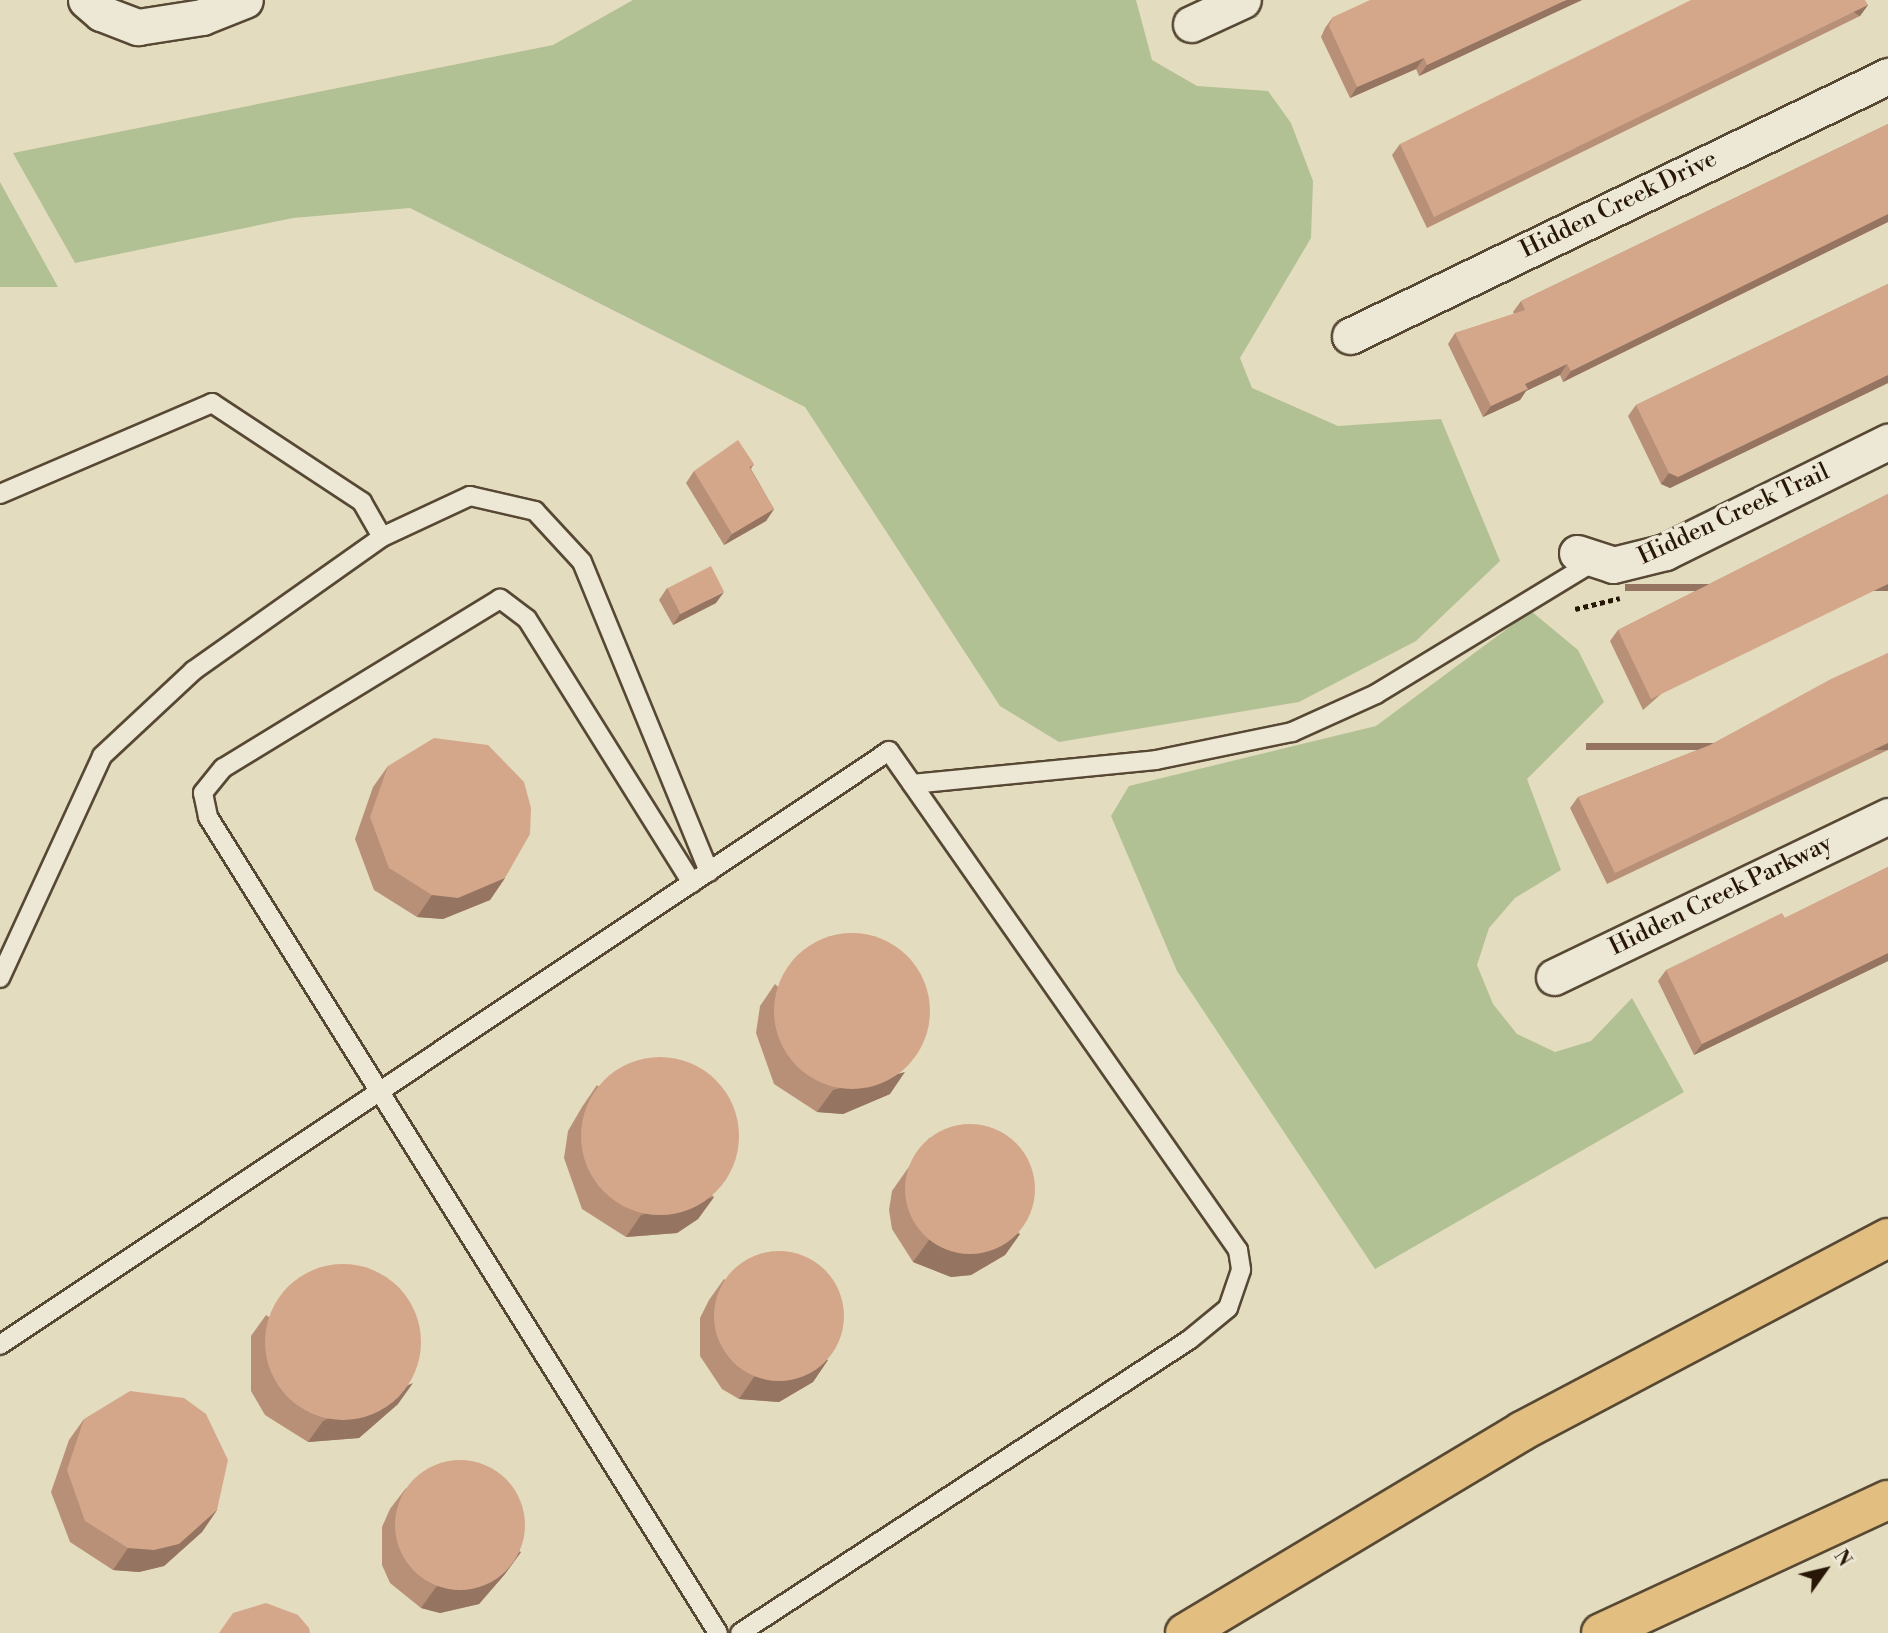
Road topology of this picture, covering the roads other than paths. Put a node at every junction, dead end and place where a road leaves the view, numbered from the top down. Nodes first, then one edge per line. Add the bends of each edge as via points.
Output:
1 (86, 0) edge
2 (245, 0) edge
3 (1243, 0) edge
4 (1191, 24) dead end
5 (1888, 76) edge
6 (1350, 336) dead end
7 (1888, 442) edge
8 (0, 494) edge
9 (382, 537) junction
10 (1585, 557) joint
11 (912, 784) junction
12 (1888, 816) edge
13 (709, 872) junction
14 (692, 883) junction
15 (1554, 977) dead end
16 (0, 978) edge
17 (379, 1092) junction
18 (1888, 1238) edge
19 (0, 1345) edge
20 (1888, 1500) edge
21 (718, 1633) edge
22 (740, 1633) edge
23 (1185, 1633) edge
24 (1601, 1633) edge

1 - 2 street via 101,13 138,27 202,17
3 - 4 street
5 - 6 street, Hidden Creek Drive
7 - 10 street, Hidden Creek Trail via 1665,552 1632,562
8 - 9 lane via 212,403 362,502
9 - 13 lane via 470,496 535,511 582,562
9 - 16 lane via 193,671 102,756
10 - 11 lane via 1376,694 1292,732 1156,760
11 - 13 lane via 889,751
11 - 22 lane via 1238,1250 1241,1270 1228,1308 1189,1340
12 - 15 street, Hidden Creek Parkway
13 - 14 lane
14 - 17 lane
14 - 17 lane via 527,619 500,599 223,768 203,793 208,817
17 - 19 lane
17 - 21 lane
18 - 23 highway via 1522,1431
20 - 24 highway

